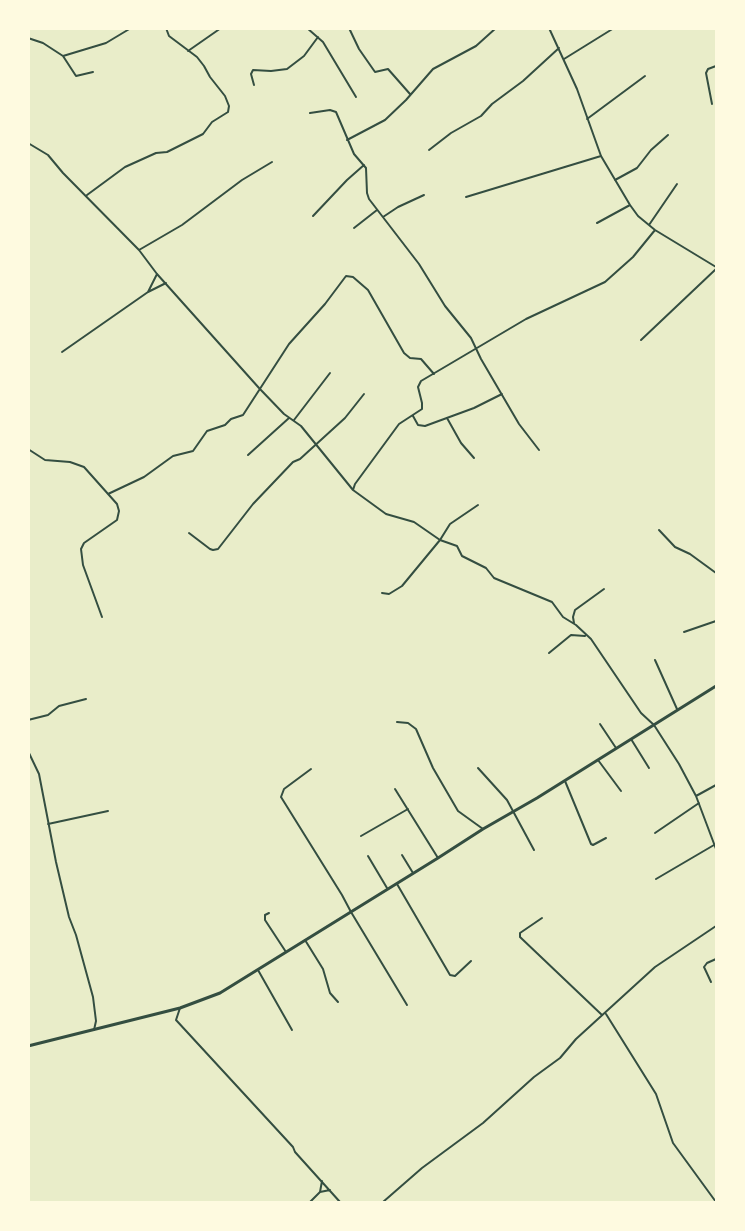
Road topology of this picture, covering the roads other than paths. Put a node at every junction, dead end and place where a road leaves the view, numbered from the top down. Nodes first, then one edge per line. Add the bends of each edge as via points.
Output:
1 (131, 28) edge
2 (166, 28) edge
3 (221, 28) edge
4 (307, 28) edge
5 (349, 28) edge
6 (496, 28) edge
7 (549, 28) edge
8 (614, 28) edge
9 (318, 37) junction
10 (28, 38) edge
11 (559, 48) junction
12 (188, 51) junction
13 (63, 56) junction
14 (564, 59) junction
15 (717, 66) edge
16 (93, 72) dead end
17 (645, 76) dead end
18 (254, 85) dead end
19 (411, 94) junction
20 (356, 97) dead end
21 (712, 104) dead end
22 (310, 113) dead end
23 (587, 119) junction
24 (668, 135) dead end
25 (346, 141) junction
26 (28, 142) edge
27 (429, 150) dead end
28 (601, 156) junction
29 (272, 162) dead end
30 (364, 165) junction
31 (615, 180) junction
32 (677, 184) dead end
33 (86, 195) junction
34 (424, 195) dead end
35 (466, 197) dead end
36 (630, 205) junction
37 (377, 210) junction
38 (313, 216) dead end
39 (383, 217) junction
40 (597, 223) dead end
41 (649, 225) junction
42 (354, 228) dead end
43 (655, 230) junction
44 (139, 250) junction
45 (717, 268) edge
46 (157, 274) junction
47 (166, 283) junction
48 (148, 292) junction
49 (641, 340) dead end
50 (477, 348) junction
51 (62, 352) dead end
52 (330, 373) dead end
53 (435, 374) junction
54 (259, 388) junction
55 (364, 394) dead end
56 (502, 394) junction
57 (412, 415) junction
58 (289, 418) junction
59 (447, 418) junction
60 (294, 420) junction
61 (316, 444) junction
62 (28, 449) edge
63 (538, 450) dead end
64 (248, 455) dead end
65 (474, 458) dead end
66 (355, 484) junction
67 (349, 486) junction
68 (353, 490) junction
69 (108, 494) junction
70 (478, 505) dead end
71 (659, 530) dead end
72 (189, 533) dead end
73 (441, 540) junction
74 (717, 573) edge
75 (604, 589) dead end
76 (382, 593) dead end
77 (102, 616) dead end
78 (717, 621) edge
79 (574, 623) junction
80 (684, 632) dead end
81 (586, 635) junction
82 (549, 653) dead end
83 (655, 660) dead end
84 (717, 686) edge
85 (86, 699) dead end
86 (677, 709) junction
87 (28, 720) edge
88 (397, 722) dead end
89 (600, 724) dead end
90 (654, 725) junction
91 (631, 739) junction
92 (616, 748) junction
93 (28, 751) edge
94 (598, 760) junction
95 (478, 768) dead end
96 (649, 768) dead end
97 (311, 769) dead end
98 (565, 781) junction
99 (717, 785) edge
100 (395, 789) dead end
101 (621, 790) dead end
102 (696, 796) junction
103 (699, 803) junction
104 (408, 809) junction
105 (108, 811) dead end
106 (514, 812) junction
107 (48, 824) junction
108 (483, 829) junction
109 (655, 833) dead end
110 (361, 836) dead end
111 (606, 838) dead end
112 (714, 845) junction
113 (717, 849) edge
114 (534, 850) dead end
115 (402, 855) dead end
116 (368, 856) dead end
117 (438, 858) junction
118 (413, 873) junction
119 (656, 879) dead end
120 (397, 883) junction
121 (387, 888) junction
122 (351, 912) junction
123 (268, 914) dead end
124 (542, 918) dead end
125 (717, 926) edge
126 (305, 940) junction
127 (286, 952) junction
128 (717, 959) edge
129 (471, 961) dead end
130 (258, 970) junction
131 (711, 982) dead end
132 (338, 1002) dead end
133 (407, 1005) dead end
134 (180, 1008) junction
135 (169, 1011) junction
136 (604, 1014) junction
137 (176, 1017) junction
138 (96, 1021) junction
139 (104, 1028) junction
140 (94, 1030) junction
141 (292, 1030) dead end
142 (28, 1046) edge
143 (322, 1181) junction
144 (330, 1190) junction
145 (320, 1192) junction
146 (716, 1202) edge
147 (310, 1203) edge
148 (340, 1203) edge
149 (383, 1203) edge

1 - 13 street via 106,43
2 - 12 street via 169,36
3 - 12 street
4 - 9 street
5 - 19 street via 375,72 388,69
6 - 19 street via 476,46 433,69
7 - 11 street
8 - 14 street
9 - 18 street via 304,56 287,69 253,70
9 - 20 street
10 - 13 street
11 - 14 street
11 - 27 street via 481,116
12 - 33 street via 200,60 225,96 228,112 212,122 203,134 125,167
13 - 16 street via 76,76
14 - 23 street
15 - 21 street via 706,73
17 - 23 street
19 - 25 street via 385,120
22 - 25 street via 336,112
23 - 28 street
24 - 31 street via 642,163
25 - 30 street
26 - 33 street via 48,154
28 - 31 street
28 - 35 street
29 - 44 street
30 - 37 street via 367,193
30 - 38 street
31 - 36 street
32 - 41 street
33 - 44 street
34 - 39 street
36 - 40 street
36 - 41 street
37 - 39 street
37 - 42 street
39 - 50 street
41 - 43 street
43 - 45 street
43 - 50 street via 633,258 605,282 526,319
44 - 46 street
45 - 49 street
46 - 47 street
46 - 48 street
47 - 48 street
47 - 54 street
48 - 51 street
50 - 53 street
50 - 56 street
52 - 60 street
53 - 54 street via 420,358 404,353 368,290 348,276 296,334
53 - 57 street via 418,385 422,407
54 - 58 street
54 - 69 street via 243,415 207,431 193,451 172,456 144,477
55 - 61 street
56 - 59 street
56 - 63 street
57 - 59 street via 422,426
57 - 66 street via 399,424
58 - 60 street
58 - 64 street
59 - 65 street
60 - 61 street
61 - 67 street
61 - 72 street via 253,504 218,549 210,549
62 - 69 street via 45,460 84,467
66 - 67 street
66 - 68 street
67 - 68 street
68 - 73 street via 379,510 414,522
69 - 77 street via 116,501 117,520 81,549
70 - 73 street via 450,524
71 - 74 street via 675,547
73 - 76 street via 402,586 389,594
73 - 79 street via 457,546 462,556 486,568 496,579 552,602
75 - 79 street via 575,610
78 - 80 street
79 - 81 street
81 - 82 street via 571,635
81 - 90 street
83 - 86 street
84 - 86 street
85 - 87 street via 56,707 48,716
86 - 90 street
88 - 108 street via 416,729 455,807
89 - 92 street
90 - 91 street
90 - 102 street
91 - 92 street
91 - 96 street
92 - 94 street
93 - 107 street via 39,774
94 - 98 street
94 - 101 street
95 - 106 street
97 - 122 street via 284,789 281,798
98 - 106 street
98 - 111 street via 591,844
99 - 102 street
100 - 104 street
102 - 103 street
103 - 109 street
103 - 112 street
104 - 110 street
104 - 117 street
105 - 107 street
106 - 108 street
106 - 114 street
107 - 138 street
108 - 117 street
112 - 113 street
112 - 119 street
115 - 118 street
116 - 121 street
117 - 118 street
118 - 120 street
120 - 121 street
120 - 129 street via 450,975 455,976
121 - 122 street
122 - 126 street
122 - 133 street
123 - 127 street via 265,920
124 - 136 street via 520,933 520,937
125 - 136 street via 655,967
126 - 127 street
126 - 132 street via 324,969 330,993
127 - 130 street
128 - 131 street via 704,967
130 - 134 street via 220,993
130 - 141 street
134 - 135 street
134 - 137 street
135 - 137 street
135 - 139 street
136 - 146 street via 656,1094 673,1143
136 - 149 street via 560,1058
137 - 143 street
138 - 139 street
138 - 140 street
139 - 140 street
140 - 142 street
143 - 144 street
143 - 145 street
144 - 145 street
144 - 148 street
145 - 147 street

